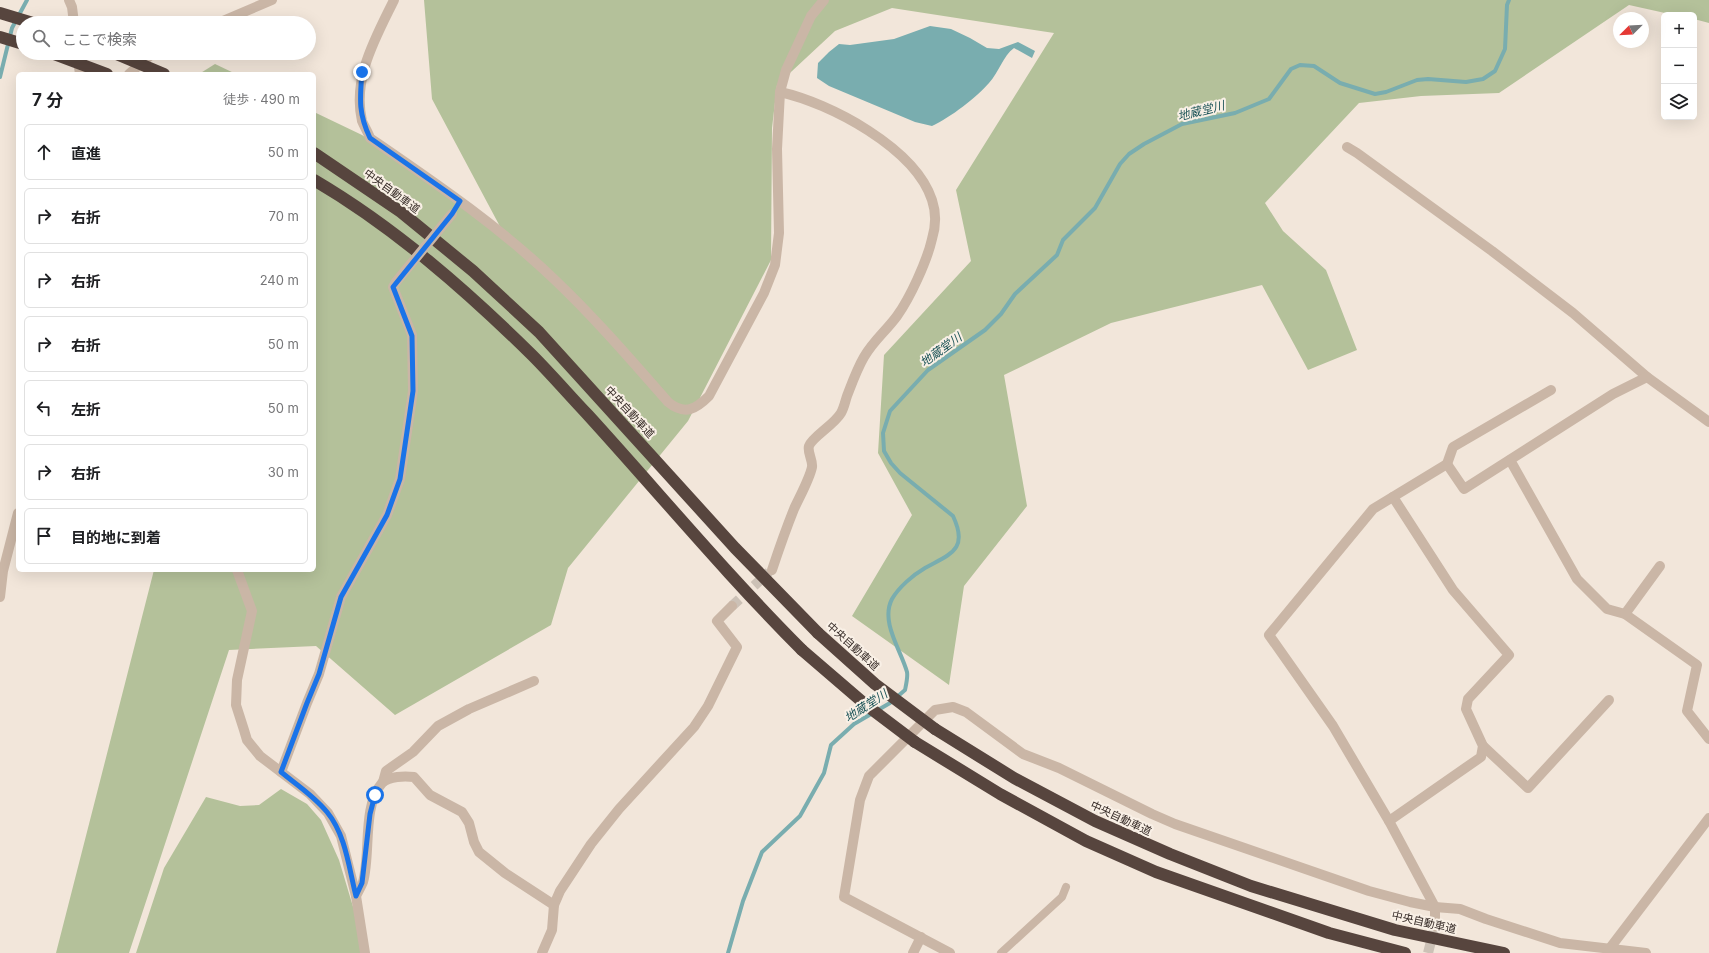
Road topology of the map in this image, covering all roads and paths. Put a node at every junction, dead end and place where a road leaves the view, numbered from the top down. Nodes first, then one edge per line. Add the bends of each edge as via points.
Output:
1 (69, 0) edge
2 (272, 0) edge
3 (394, 0) edge
4 (824, 0) edge
5 (0, 13) edge
6 (73, 16) edge
7 (234, 16) edge
8 (16, 18) edge
9 (0, 37) edge
10 (16, 42) edge
11 (70, 60) edge
12 (78, 60) edge
13 (131, 60) edge
14 (145, 60) edge
15 (80, 72) edge
16 (102, 72) edge
17 (131, 72) edge
18 (159, 72) edge
19 (780, 92) junction
20 (1347, 147) dead end
21 (316, 154) edge
22 (316, 181) edge
23 (460, 201) junction
24 (1647, 377) junction
25 (1551, 390) dead end
26 (1709, 421) edge
27 (1510, 460) junction
28 (1447, 464) junction
29 (1393, 497) junction
30 (16, 521) edge
31 (1660, 566) dead end
32 (772, 570) tunnel mouth
33 (238, 572) edge
34 (0, 597) edge
35 (732, 606) tunnel mouth
36 (1625, 614) junction
37 (534, 682) dead end
38 (1609, 700) dead end
39 (1709, 740) edge
40 (1483, 746) junction
41 (281, 772) junction
42 (383, 782) junction
43 (1709, 818) edge
44 (1389, 821) junction
45 (1066, 887) dead end
46 (356, 896) junction
47 (554, 905) junction
48 (1435, 907) junction
49 (1435, 926) tunnel mouth
50 (921, 937) junction
51 (1610, 948) junction
52 (365, 953) edge
53 (542, 953) edge
54 (913, 953) edge
55 (950, 953) edge
56 (1002, 953) edge
57 (1405, 953) edge
58 (1504, 953) edge
59 (1646, 953) edge

1 - 6 street
2 - 7 street
3 - 23 street via 362,72 362,122 370,138
4 - 19 street via 811,16 786,70
5 - 8 highway
9 - 10 highway
11 - 16 highway, bridge
12 - 15 street
13 - 18 highway, bridge
14 - 17 street
19 - 23 street via 777,149 779,233 775,265 764,293 709,396 698,407 683,410 668,402 555,280
19 - 32 street via 792,94 846,117 902,155 919,175 932,198 935,222 932,239 914,287 896,317 876,338 864,358 840,415 812,441 809,447 812,468
20 - 24 street via 1567,308
21 - 58 highway, 中央自動車道, bridge via 401,212 473,271 539,332 735,548 818,632 875,684 935,729 1014,778 1095,822 1251,886 1394,930
22 - 57 highway, bridge via 399,238 467,294 533,356 755,602 802,650 866,705 915,742 1000,794 1086,841 1156,872 1329,933
23 - 41 street, bridge via 393,287 412,336 413,391 400,479 387,515 341,597 319,674
24 - 26 street
24 - 27 street via 1613,394
25 - 28 street via 1453,447
27 - 28 street via 1464,489
27 - 36 street via 1577,580 1607,609
28 - 29 street
29 - 40 street via 1453,590 1509,655 1468,699 1466,709
29 - 44 street via 1373,509 1269,635 1333,726
30 - 34 street via 3,571
31 - 36 street
33 - 41 street via 252,612 238,680 236,705 247,740 260,756
35 - 47 street via 717,621 737,647 715,687 708,706 694,727 619,809 591,844 560,891
36 - 39 street via 1698,665 1687,710
37 - 42 street via 469,709 438,726 413,752 386,771
38 - 40 street via 1528,788
40 - 44 street via 1481,757
41 - 46 street via 310,794 328,813 340,836
42 - 46 street via 375,795 370,814 362,883
42 - 47 street via 402,775 414,777 430,795 462,812 469,823 479,852 504,873
43 - 51 street
44 - 48 street
45 - 56 lane via 1062,897
46 - 52 street
47 - 53 street via 552,930
48 - 49 street
48 - 50 street via 1369,891 1163,819 1059,768 1024,754 966,712 953,707 935,710 869,776 860,800 844,897
48 - 51 street via 1460,909 1560,943
50 - 54 street
50 - 55 street
51 - 59 street

